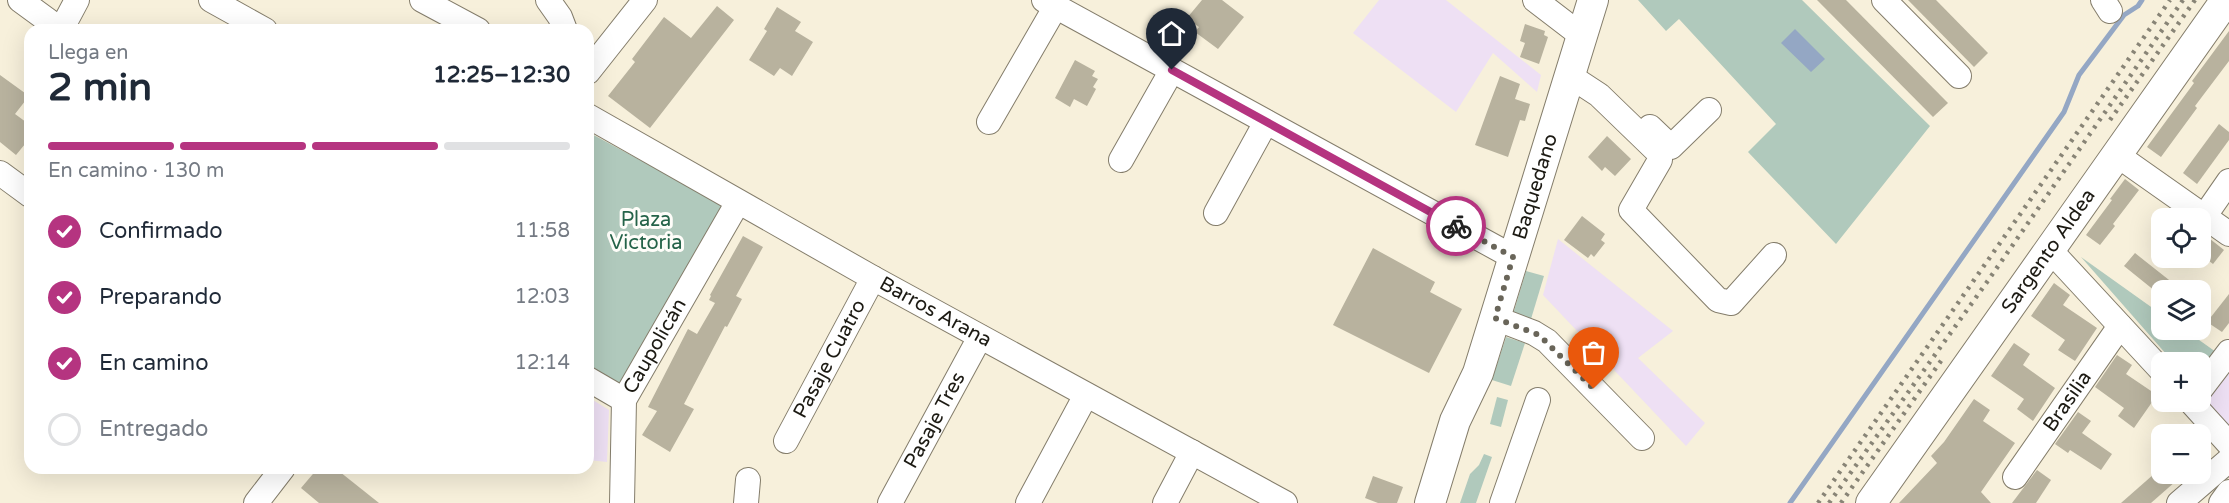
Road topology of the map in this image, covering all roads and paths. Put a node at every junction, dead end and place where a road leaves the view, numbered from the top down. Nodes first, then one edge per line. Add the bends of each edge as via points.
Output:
1 (20, 0) edge
2 (77, 0) edge
3 (211, 0) edge
4 (422, 0) edge
5 (548, 0) edge
6 (645, 0) edge
7 (1534, 0) edge
8 (1593, 0) edge
9 (1884, 0) edge
10 (1050, 3) edge
11 (2226, 5) edge
12 (53, 24) edge
13 (64, 24) edge
14 (254, 24) edge
15 (467, 24) edge
16 (563, 24) edge
17 (1576, 57) junction
18 (594, 64) edge
19 (1172, 70) junction
20 (1959, 76) dead end
21 (1709, 110) dead end
22 (594, 119) edge
23 (989, 122) dead end
24 (1266, 122) junction
25 (2117, 155) junction
26 (1121, 160) dead end
27 (0, 173) edge
28 (2229, 181) edge
29 (24, 191) edge
30 (738, 202) junction
31 (2191, 208) edge
32 (2210, 208) edge
33 (1216, 213) dead end
34 (2211, 222) edge
35 (2229, 234) edge
36 (2050, 250) junction
37 (1774, 255) dead end
38 (1513, 257) junction
39 (873, 278) junction
40 (1495, 318) junction
41 (2120, 326) junction
42 (980, 337) junction
43 (2229, 352) edge
44 (2151, 359) edge
45 (1478, 373) junction
46 (2211, 376) edge
47 (594, 383) edge
48 (1086, 395) junction
49 (624, 400) junction
50 (1538, 400) dead end
51 (2200, 412) edge
52 (1642, 438) dead end
53 (786, 441) dead end
54 (2229, 444) edge
55 (1192, 452) junction
56 (2229, 460) edge
57 (278, 474) edge
58 (2015, 477) dead end
59 (2229, 492) edge
60 (256, 503) edge
61 (622, 503) edge
62 (890, 503) edge
63 (1028, 503) edge
64 (1165, 503) edge
65 (1285, 503) edge
66 (1430, 503) edge
67 (1450, 503) edge
68 (1502, 503) edge
69 (1871, 503) edge
70 (2179, 503) edge
71 (2221, 503) edge

1 - 12 street
2 - 13 street
3 - 14 street
4 - 15 street
5 - 16 street
6 - 18 street
7 - 17 street
8 - 17 main road, Baquedano
9 - 20 street
10 - 19 street
10 - 23 street
11 - 25 main road, Sargento Aldea
17 - 21 street via 1671,147
17 - 37 street via 1599,95 1659,153 1660,160 1631,210 1718,300 1731,303
17 - 38 main road, Baquedano
19 - 24 street
19 - 26 street
22 - 30 street, Barros Arana
24 - 33 street
24 - 38 street
25 - 31 street
25 - 36 main road, Sargento Aldea
27 - 29 street
28 - 32 street
30 - 39 street, Barros Arana
30 - 49 street, Caupolicán
34 - 35 street
36 - 41 street
36 - 69 main road, Sargento Aldea
38 - 40 main road, Baquedano
39 - 42 street, Barros Arana
39 - 53 street, Pasaje Cuatro
40 - 45 main road, Baquedano
40 - 52 street via 1547,341
41 - 44 street
41 - 58 street, Brasilia
42 - 48 street, Barros Arana
42 - 62 street, Pasaje Tres
43 - 46 street
45 - 66 main road, Baquedano via 1455,421
45 - 67 main road, Baquedano via 1476,422
47 - 49 street
48 - 55 street, Barros Arana
48 - 63 street
49 - 61 street, Caupolicán
50 - 68 street
51 - 54 street
55 - 64 street
55 - 65 street, Barros Arana
56 - 70 street
57 - 60 street
59 - 71 street

